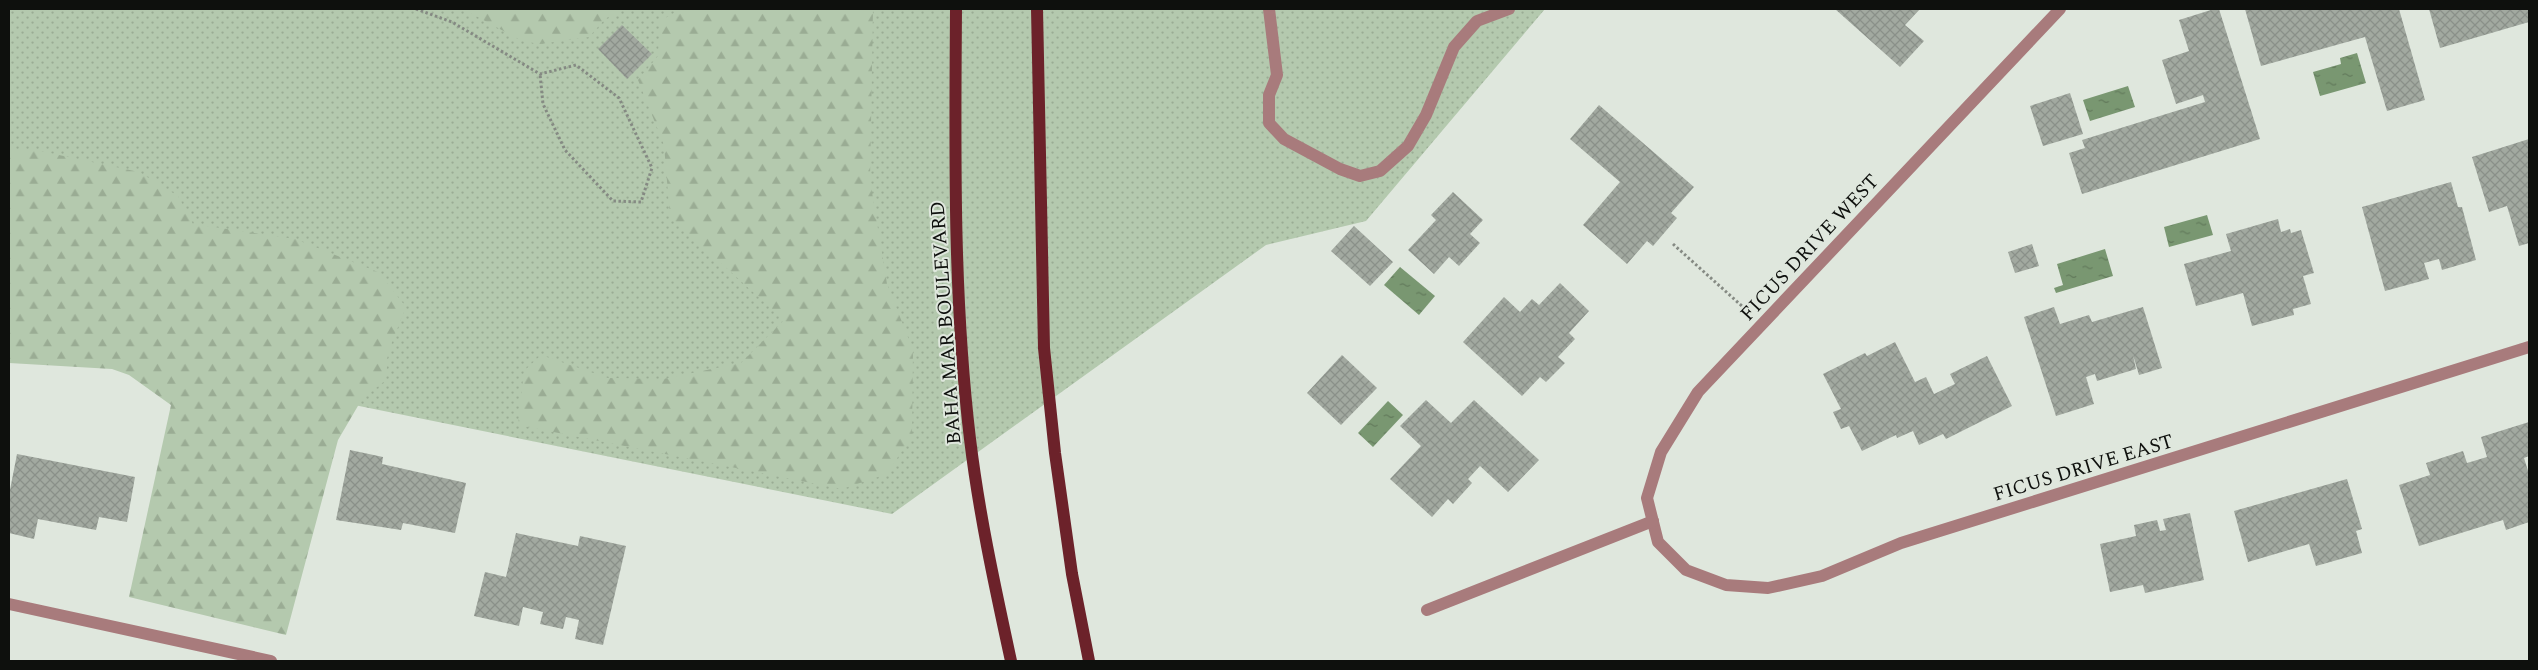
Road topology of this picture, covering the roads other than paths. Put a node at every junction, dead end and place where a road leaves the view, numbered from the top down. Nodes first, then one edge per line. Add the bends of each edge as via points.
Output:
1 (956, 9) edge
2 (1037, 9) edge
3 (1269, 9) edge
4 (1509, 9) edge
5 (2060, 9) edge
6 (2529, 347) edge
7 (1653, 521) junction
8 (1658, 542) joint
9 (9, 604) edge
10 (1427, 610) dead end
11 (271, 661) edge
12 (1011, 661) edge
13 (1089, 661) edge

1 - 12 main road, BAHA MAR BOULEVARD via 955,184 961,344 984,539
2 - 13 main road via 1044,348 1072,574
3 - 4 street via 1277,75 1269,95 1269,123 1284,139 1360,176 1380,171 1408,146 1426,116 1454,47 1477,21
5 - 7 street, FICUS DRIVE WEST via 1698,392 1661,452 1647,498
6 - 8 street, FICUS DRIVE EAST via 1901,543 1822,576 1768,588 1726,585 1686,570
7 - 8 street, FICUS DRIVE WEST
7 - 10 street
9 - 11 street

